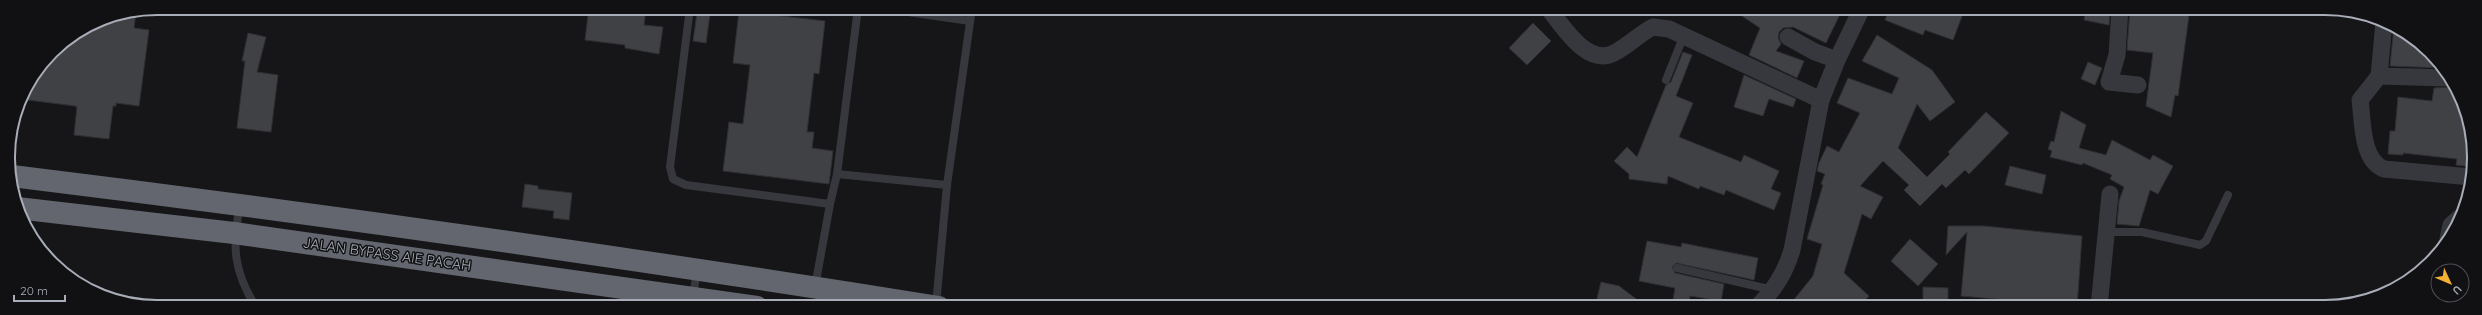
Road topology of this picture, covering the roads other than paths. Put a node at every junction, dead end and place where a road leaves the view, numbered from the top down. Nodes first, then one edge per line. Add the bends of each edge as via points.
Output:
1 (689, 15) edge
2 (857, 15) edge
3 (928, 15) edge
4 (971, 15) edge
5 (1554, 15) edge
6 (1859, 15) edge
7 (2120, 15) edge
8 (970, 21) junction
9 (2383, 28) edge
10 (1684, 35) junction
11 (1788, 37) dead end
12 (1837, 60) junction
13 (2379, 76) junction
14 (2443, 78) edge
15 (1666, 80) dead end
16 (2138, 85) dead end
17 (1822, 100) junction
18 (837, 174) junction
19 (16, 177) edge
20 (2466, 177) edge
21 (947, 185) junction
22 (2110, 194) dead end
23 (2228, 195) dead end
24 (240, 204) junction
25 (830, 204) junction
26 (25, 209) edge
27 (2106, 232) junction
28 (234, 233) junction
29 (1677, 268) dead end
30 (697, 269) junction
31 (815, 287) junction
32 (1774, 290) junction
33 (253, 300) edge
34 (685, 300) edge
35 (692, 300) edge
36 (899, 300) edge
37 (938, 300) edge
38 (1764, 300) edge
39 (2100, 300) edge

1 - 25 lane via 670,167 673,179 686,185
2 - 18 lane
3 - 8 lane
4 - 8 lane
5 - 10 street via 1578,44 1596,55 1605,56 1613,53 1653,27 1669,29
6 - 12 street
7 - 16 street via 2117,56 2109,82
8 - 21 lane
9 - 13 street
10 - 15 lane
10 - 17 street
11 - 12 street via 1815,52
12 - 17 street
13 - 14 street
13 - 20 street via 2360,100 2368,152 2374,162 2384,169
17 - 32 street via 1792,250 1786,271
18 - 21 lane
18 - 25 lane
19 - 24 highway
21 - 37 lane
22 - 27 street
23 - 27 lane via 2206,241 2200,245 2142,232
24 - 28 lane
24 - 30 highway
25 - 31 lane
26 - 28 highway, JALAN BYPASS AIE PACAH
27 - 39 street
28 - 33 lane via 237,268
28 - 34 highway, JALAN BYPASS AIE PACAH
29 - 32 lane
30 - 31 highway
30 - 35 lane
31 - 36 highway
32 - 38 street

